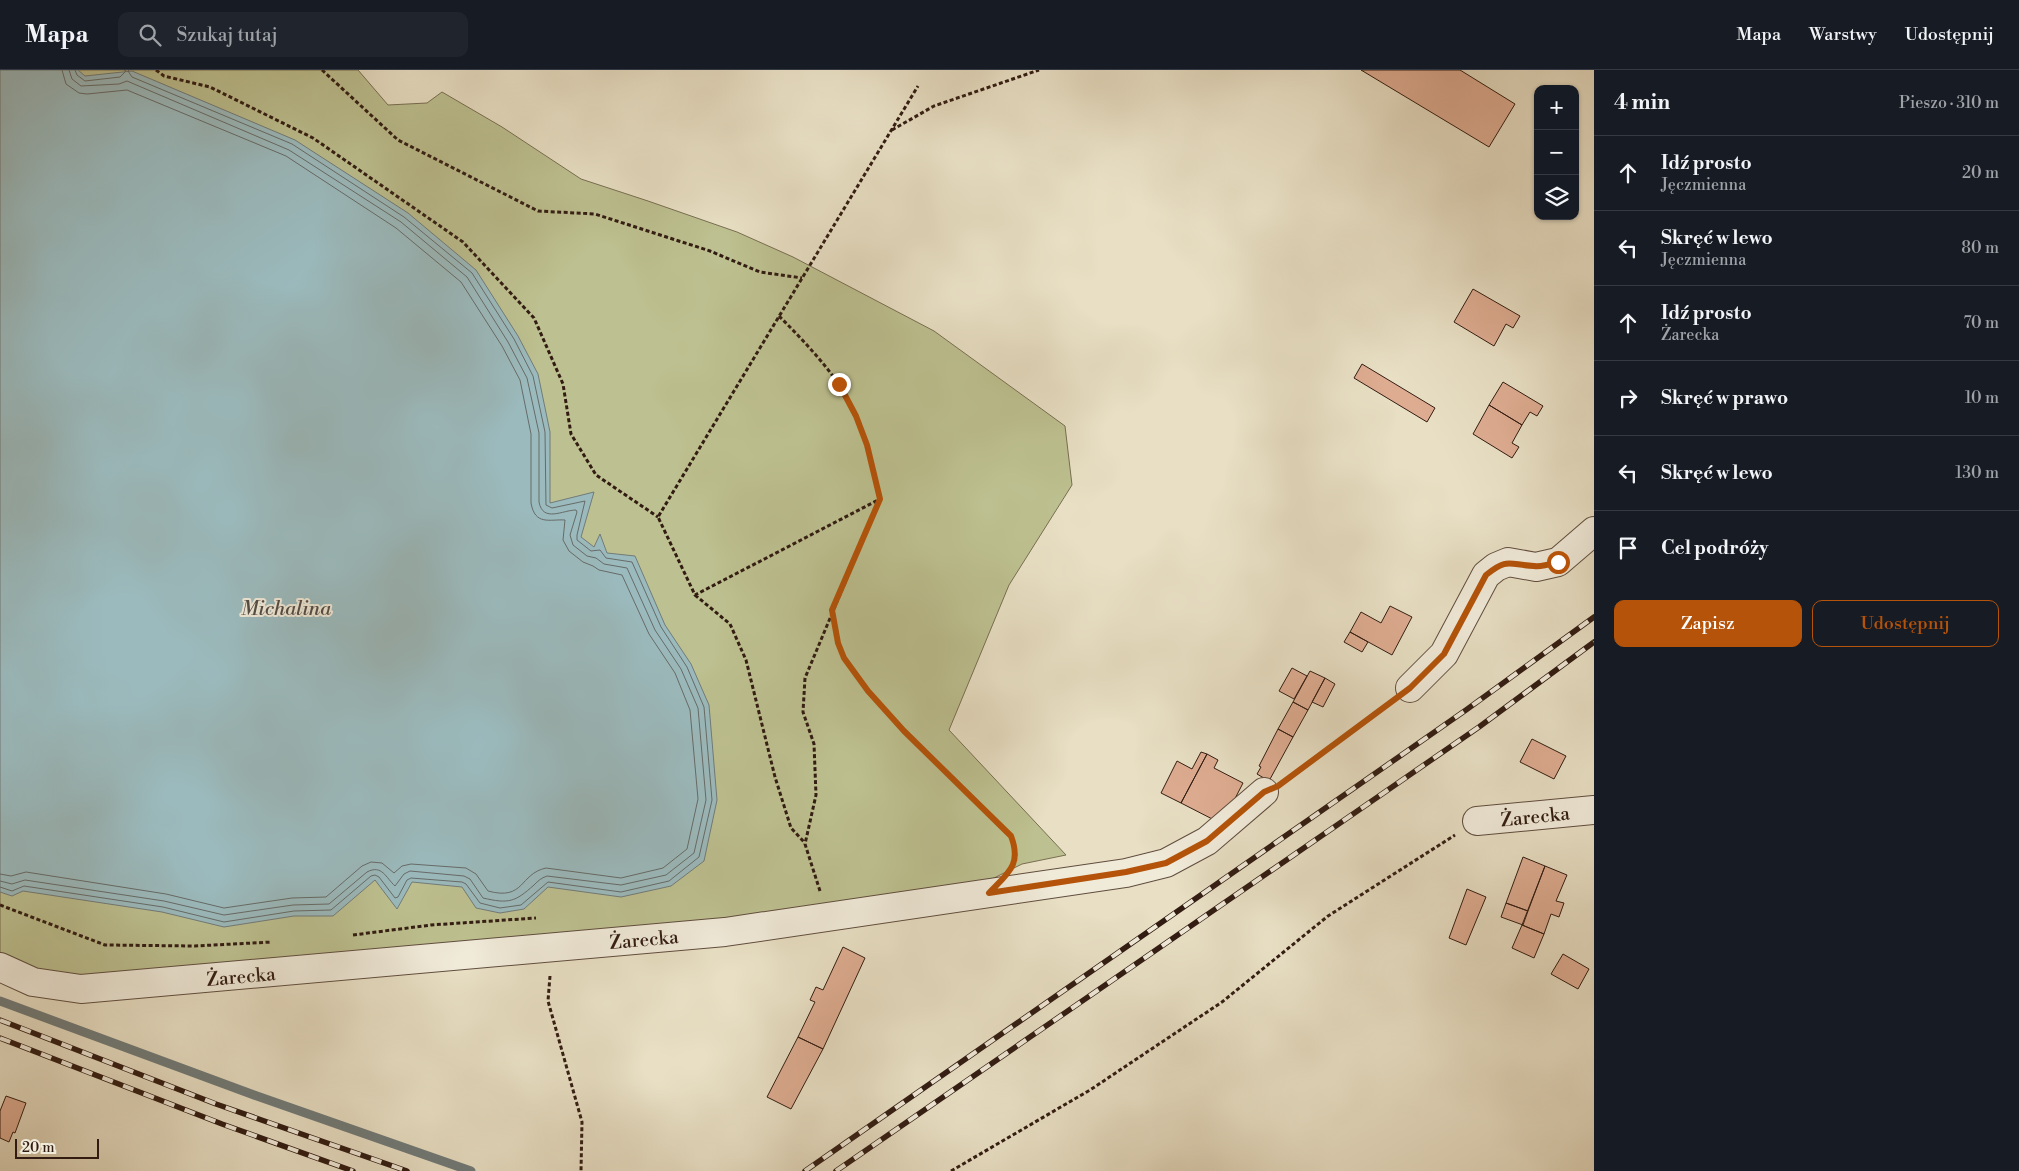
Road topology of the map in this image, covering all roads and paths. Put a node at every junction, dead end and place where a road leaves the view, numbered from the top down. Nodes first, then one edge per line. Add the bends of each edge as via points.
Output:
1 (156, 70) edge
2 (322, 70) edge
3 (1039, 70) edge
4 (918, 86) dead end
5 (891, 130) junction
6 (802, 278) junction
7 (779, 316) junction
8 (880, 499) junction
9 (658, 517) junction
10 (1594, 531) edge
11 (695, 595) junction
12 (832, 610) junction
13 (1410, 688) joint
14 (1264, 792) joint
15 (1594, 810) edge
16 (1477, 822) joint
17 (805, 844) junction
18 (989, 893) junction
19 (0, 904) edge
20 (539, 918) dead end
21 (829, 918) junction
22 (346, 935) dead end
23 (280, 941) dead end
24 (552, 948) junction
25 (0, 967) edge
26 (581, 1171) edge
27 (951, 1171) edge

1 - 9 path via 164,76 210,87 313,138 462,242 534,318 563,384 571,434 596,475
2 - 6 path via 398,140 538,211 595,214 710,251 760,272
3 - 5 path via 934,106
4 - 5 path
5 - 6 path
6 - 7 path
7 - 8 path via 808,345 839,384 867,445
7 - 9 path
8 - 11 path
8 - 12 path
9 - 11 path
10 - 13 street via 1558,562 1536,567 1508,562 1486,575 1444,654
11 - 17 path via 730,624 746,660 791,828
12 - 17 path via 805,678 803,712 814,744 816,795
12 - 18 path via 844,658 868,691 1011,836 1016,858 1011,870
13 - 14 path via 1278,786
14 - 18 street, Żarecka via 1207,841 1166,863
15 - 16 street, Żarecka
16 - 27 path via 1328,916 1222,1002 1090,1090
17 - 21 path
18 - 21 street, Żarecka
19 - 23 path via 104,945 195,946
20 - 22 path via 431,925
21 - 24 street, Żarecka via 725,932
24 - 25 street, Żarecka via 82,988 34,982
24 - 26 path via 548,1001 582,1122

